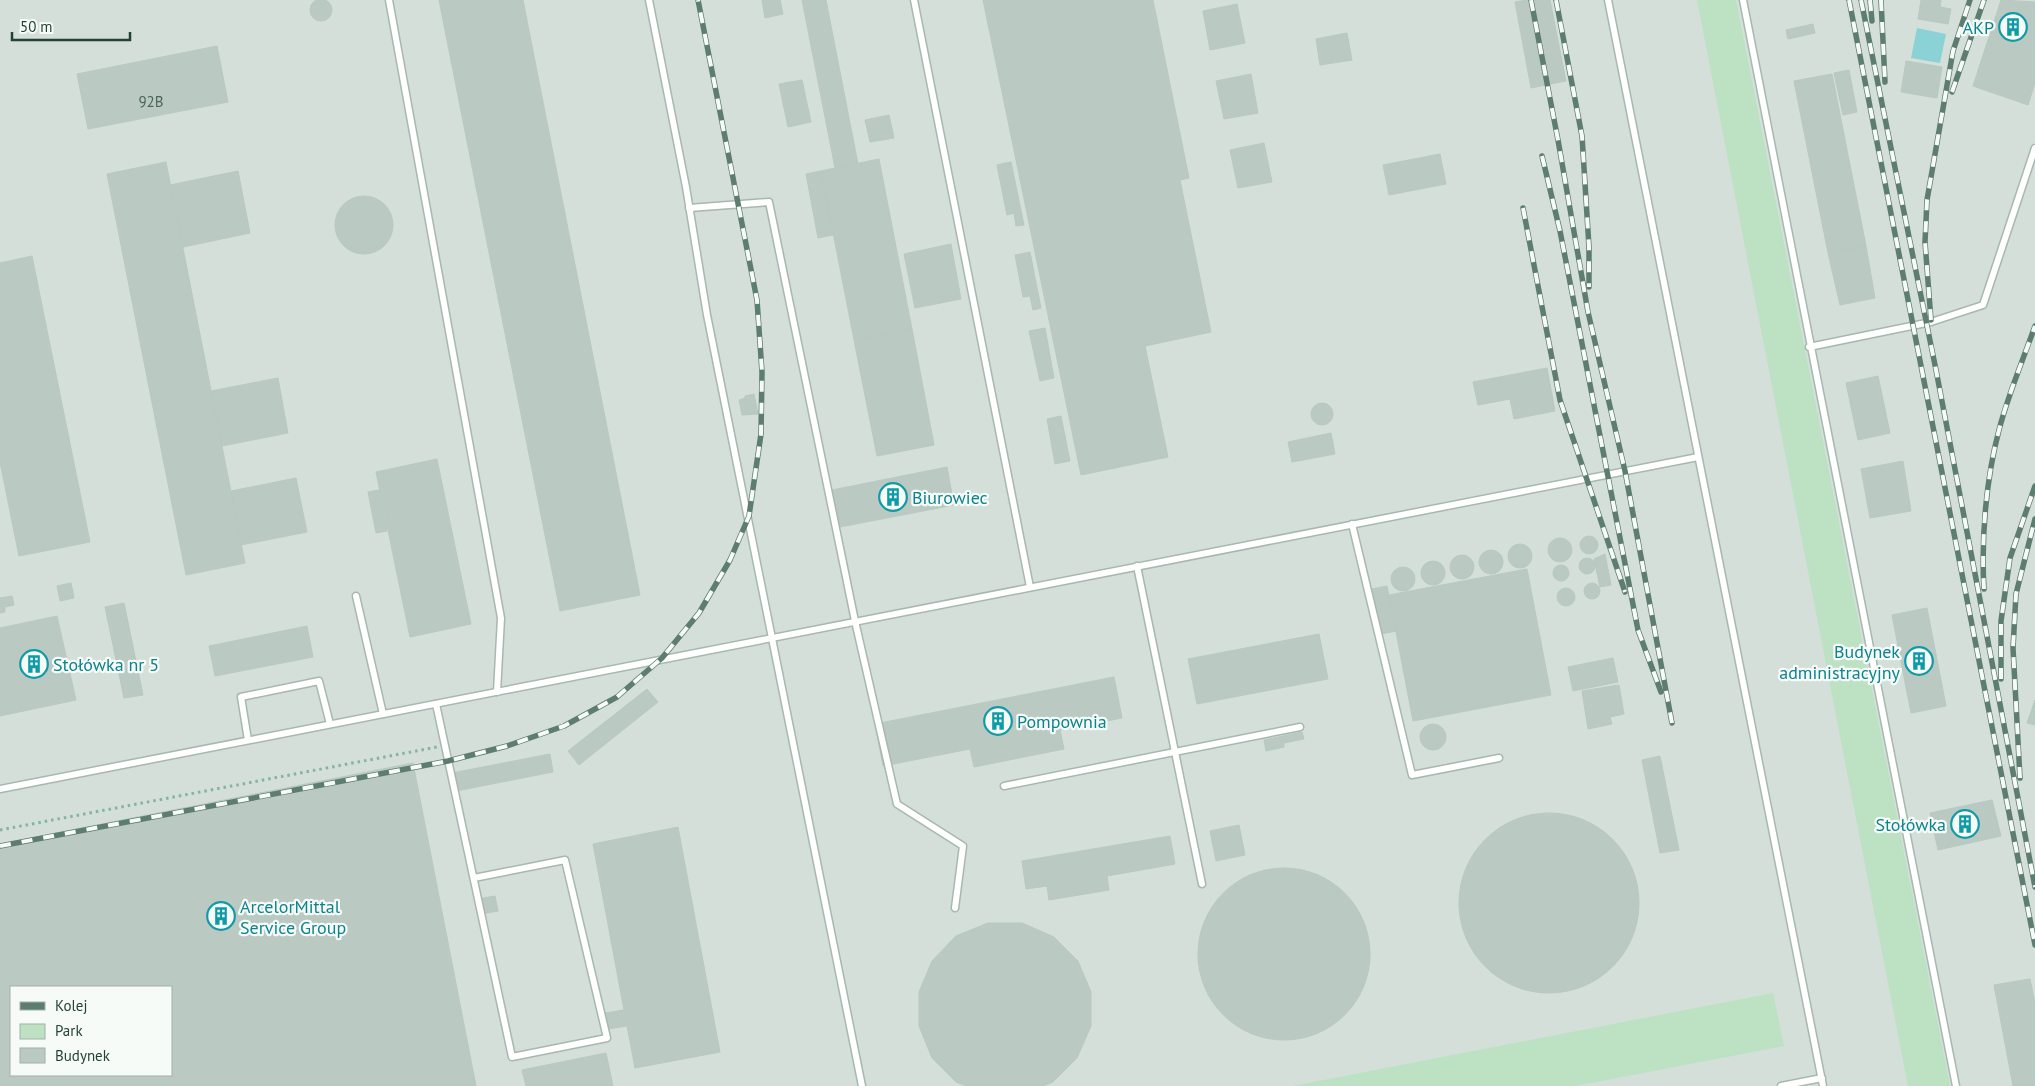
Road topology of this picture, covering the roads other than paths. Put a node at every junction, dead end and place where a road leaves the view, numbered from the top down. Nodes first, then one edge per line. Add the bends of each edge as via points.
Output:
1 (389, 0) edge
2 (649, 0) edge
3 (914, 0) edge
4 (1608, 0) edge
5 (1743, 0) edge
6 (2035, 148) edge
7 (689, 208) junction
8 (1809, 347) junction
9 (1698, 456) junction
10 (1352, 524) junction
11 (1137, 566) junction
12 (1030, 588) junction
13 (356, 596) dead end
14 (855, 622) junction
15 (772, 638) junction
16 (497, 692) junction
17 (436, 704) junction
18 (383, 714) junction
19 (330, 724) junction
20 (1300, 727) dead end
21 (248, 740) junction
22 (1175, 752) junction
23 (1499, 758) dead end
24 (1004, 786) dead end
25 (0, 789) edge
26 (474, 878) junction
27 (1202, 884) dead end
28 (955, 908) dead end
29 (1822, 1078) junction
30 (862, 1086) edge
31 (1781, 1086) edge
32 (1823, 1086) edge
33 (1956, 1086) edge

1 - 16 lane via 501,618
2 - 7 lane
3 - 12 lane
4 - 9 lane
5 - 8 lane
6 - 8 lane via 1983,306 1931,322
7 - 14 lane via 769,202
7 - 15 lane via 707,315
8 - 33 lane
9 - 10 lane
9 - 29 lane
10 - 11 lane
10 - 23 lane via 1412,776
11 - 12 lane
11 - 22 lane
12 - 14 lane
13 - 18 lane
14 - 15 lane
14 - 28 lane via 897,804 963,846
15 - 16 lane
15 - 30 lane
16 - 17 lane
17 - 18 lane
17 - 26 lane
18 - 19 lane
19 - 21 lane
19 - 21 lane via 319,681 241,697
20 - 22 lane
21 - 25 lane
22 - 24 lane
22 - 27 lane
26 - 26 lane via 512,1057 607,1038 565,860
29 - 31 lane
29 - 32 lane

